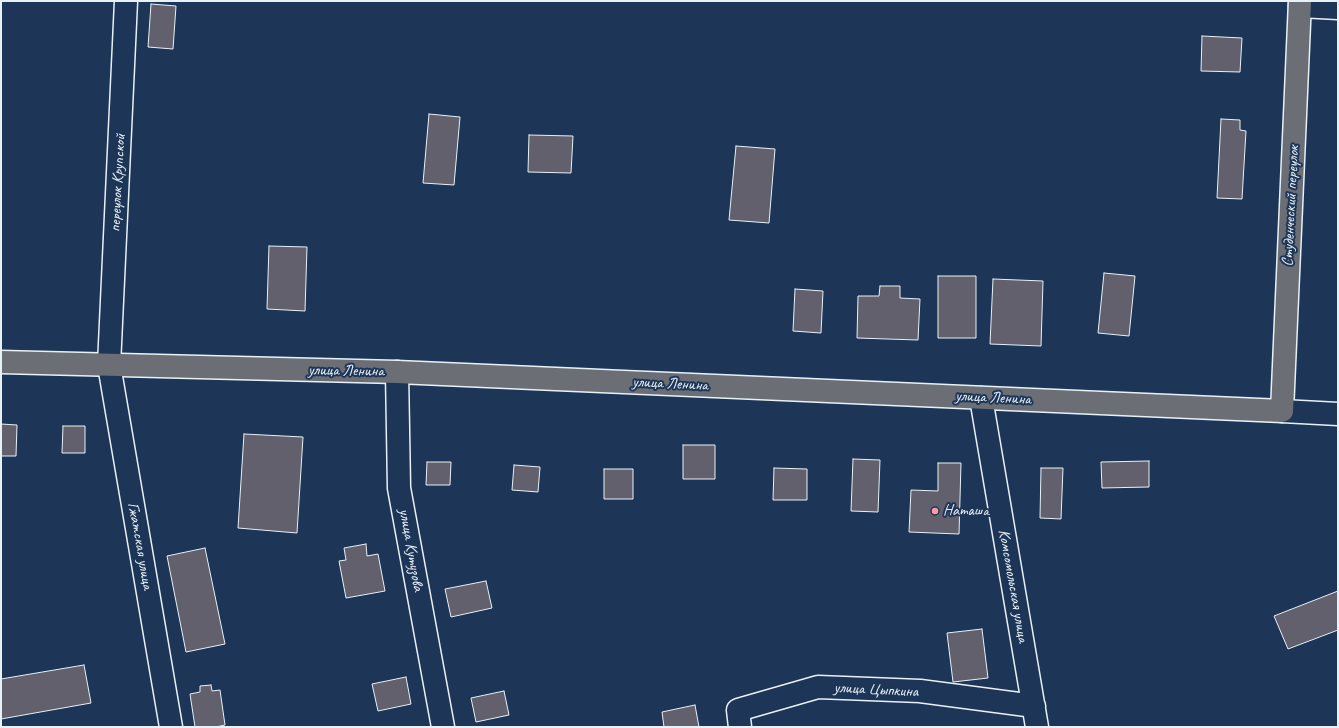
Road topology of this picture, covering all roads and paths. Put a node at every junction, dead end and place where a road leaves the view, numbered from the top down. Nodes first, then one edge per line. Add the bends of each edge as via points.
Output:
1 (126, 1) edge
2 (1300, 4) edge
3 (1338, 8) edge
4 (1, 362) edge
5 (109, 365) junction
6 (397, 372) junction
7 (981, 398) junction
8 (1282, 411) junction
9 (1338, 414) edge
10 (1034, 706) junction
11 (171, 727) edge
12 (443, 727) edge
13 (740, 727) edge
14 (1036, 727) edge

1 - 5 street, переулок Крупской
2 - 3 street
2 - 8 main road, Студенческий переулок
4 - 5 main road, улица Ленина
5 - 6 main road, улица Ленина
5 - 11 street, Гжатская улица
6 - 7 main road, улица Ленина
6 - 12 street, улица Кутузова via 399,488
7 - 8 main road, улица Ленина
7 - 10 street, Комсомольская улица
8 - 9 street, улица Ленина
10 - 13 street, улица Цыпкина via 920,691 818,687 738,710
10 - 14 street, Комсомольская улица

